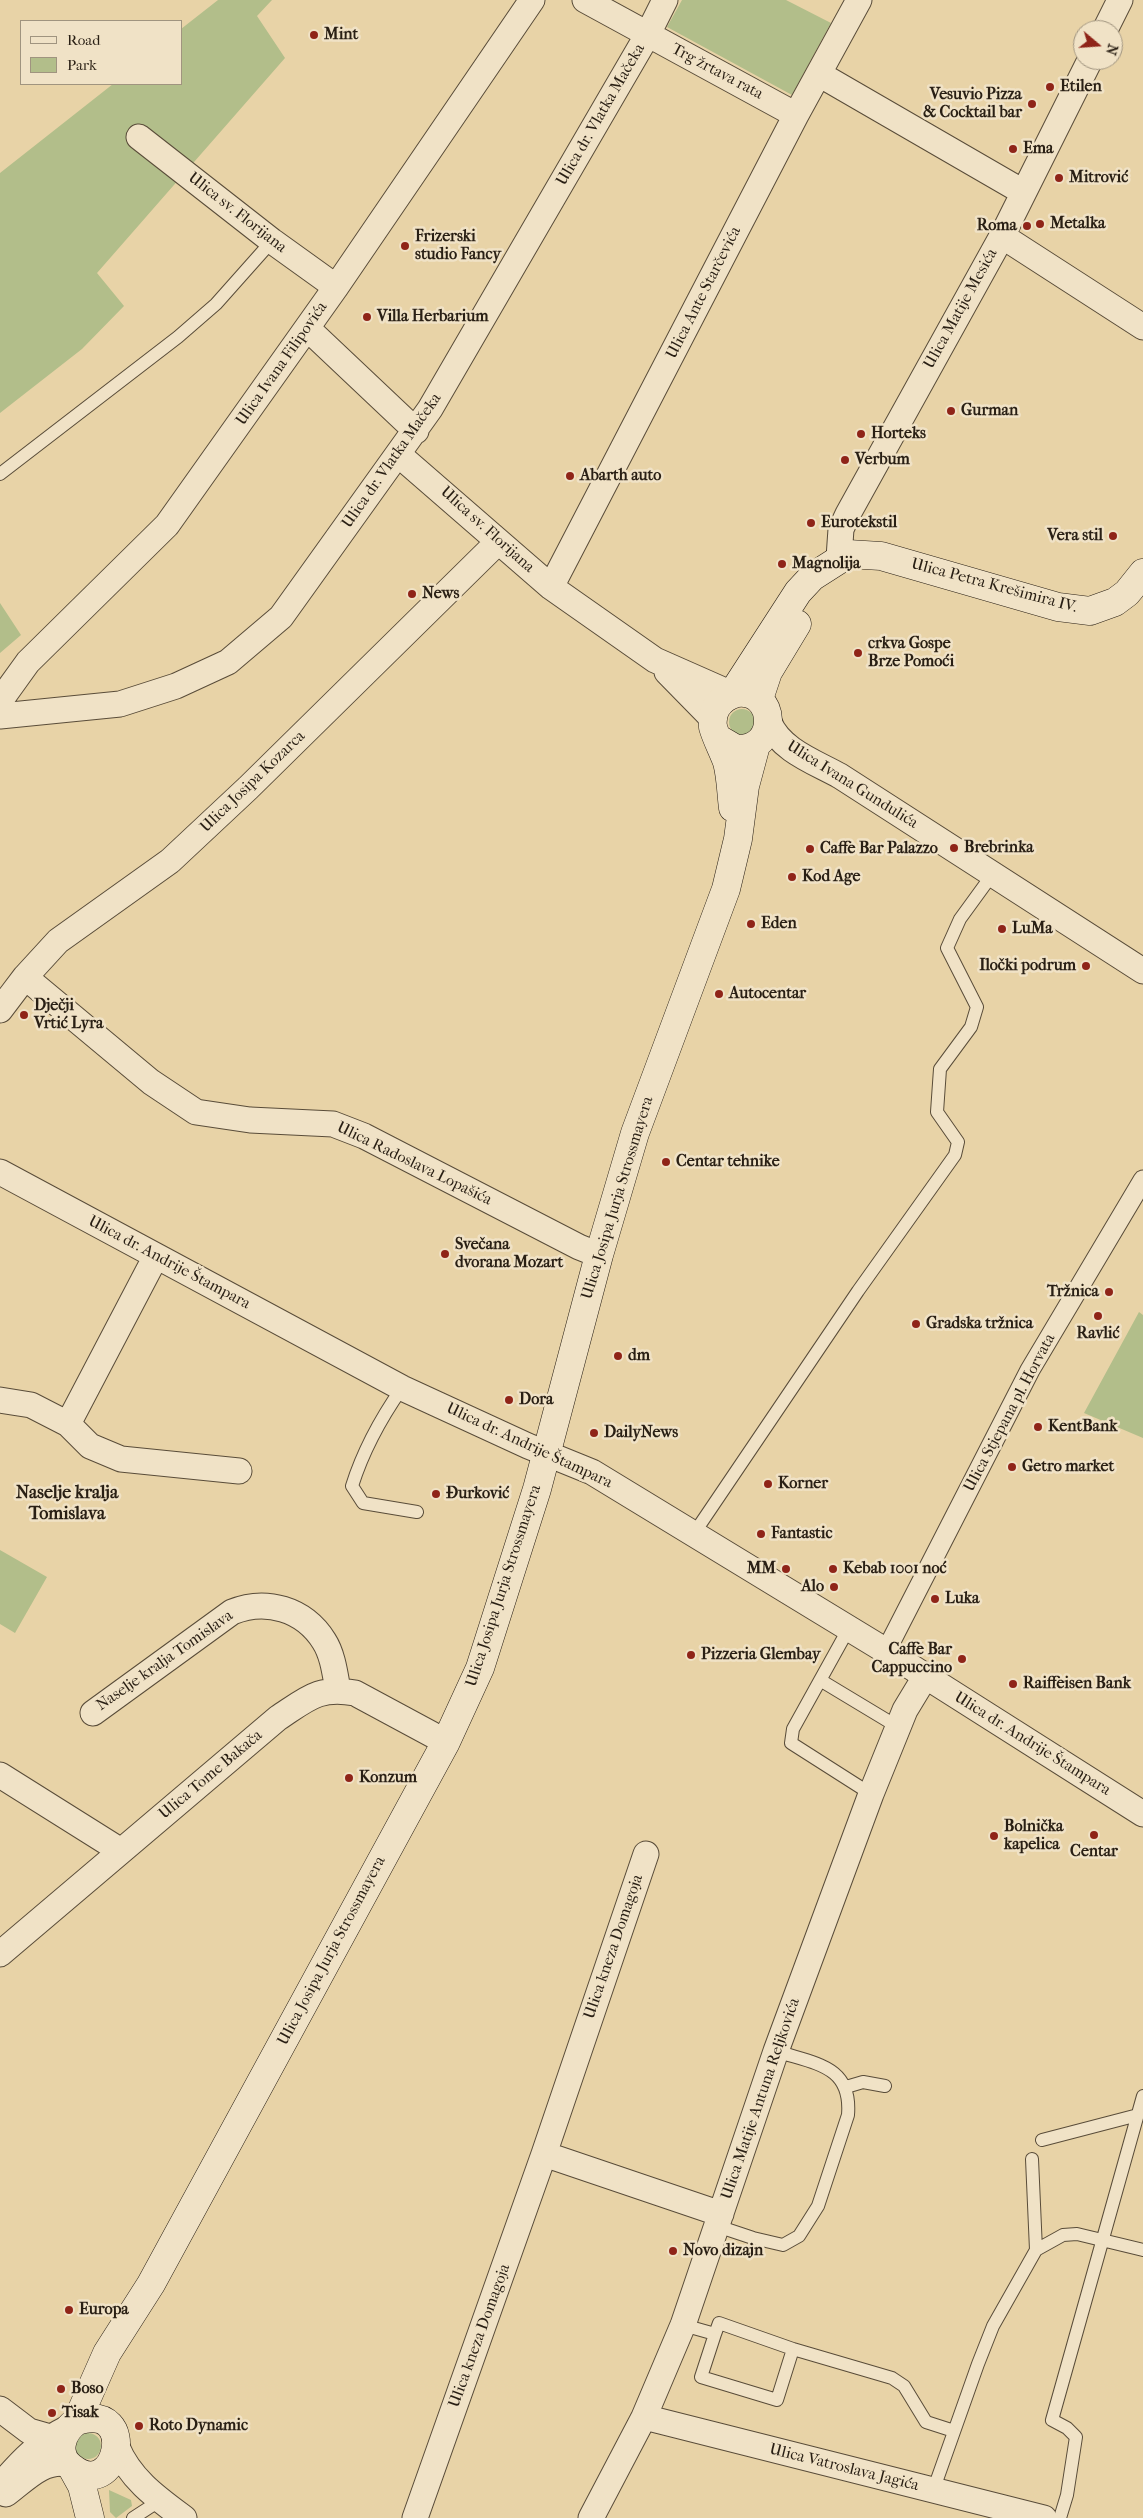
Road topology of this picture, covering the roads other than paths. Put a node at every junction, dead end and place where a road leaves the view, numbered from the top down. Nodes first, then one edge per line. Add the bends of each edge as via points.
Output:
1 (532, 0) edge
2 (585, 0) edge
3 (665, 0) edge
4 (859, 0) edge
5 (1120, 0) edge
6 (1110, 20) edge
7 (648, 34) junction
8 (1085, 70) edge
9 (819, 74) junction
10 (796, 114) junction
11 (138, 137) dead end
12 (1023, 192) junction
13 (1002, 236) junction
14 (272, 241) junction
15 (336, 287) junction
16 (1143, 327) edge
17 (307, 328) junction
18 (416, 431) junction
19 (400, 454) junction
20 (0, 474) edge
21 (498, 542) junction
22 (836, 560) junction
23 (1143, 573) edge
24 (551, 587) junction
25 (655, 660) junction
26 (732, 694) junction
27 (0, 701) edge
28 (0, 716) edge
29 (761, 722) junction
30 (716, 729) junction
31 (738, 839) junction
32 (992, 874) junction
33 (1143, 972) edge
34 (25, 977) junction
35 (0, 1010) edge
36 (0, 1172) edge
37 (1143, 1180) edge
38 (599, 1255) junction
39 (156, 1256) junction
40 (402, 1388) junction
41 (0, 1400) edge
42 (68, 1424) junction
43 (547, 1453) junction
44 (239, 1471) dead end
45 (417, 1512) dead end
46 (695, 1532) junction
47 (849, 1628) junction
48 (886, 1651) junction
49 (925, 1677) junction
50 (820, 1680) junction
51 (338, 1690) junction
52 (93, 1713) dead end
53 (898, 1727) junction
54 (446, 1742) junction
55 (0, 1775) edge
56 (871, 1794) junction
57 (1143, 1814) edge
58 (121, 1851) junction
59 (646, 1854) dead end
60 (0, 1954) edge
61 (776, 2051) junction
62 (846, 2086) junction
63 (885, 2086) dead end
64 (1143, 2096) edge
65 (1138, 2115) junction
66 (1042, 2140) dead end
67 (544, 2154) junction
68 (1032, 2159) dead end
69 (719, 2220) junction
70 (1103, 2240) junction
71 (1036, 2250) junction
72 (1143, 2250) edge
73 (151, 2284) junction
74 (683, 2324) junction
75 (715, 2334) junction
76 (793, 2348) junction
77 (0, 2409) edge
78 (644, 2417) junction
79 (65, 2429) junction
80 (954, 2431) junction
81 (113, 2436) junction
82 (70, 2466) junction
83 (100, 2472) junction
84 (0, 2486) edge
85 (933, 2491) junction
86 (0, 2498) edge
87 (169, 2509) edge
88 (90, 2518) edge
89 (100, 2518) edge
90 (133, 2518) edge
91 (415, 2518) edge
92 (591, 2518) edge
93 (1044, 2518) edge
94 (1060, 2518) edge

1 - 15 street, Ulica Ivana Filipovića
2 - 7 street, Trg žrtava rata
3 - 7 street, Ulica dr. Vlatka Mačeka
4 - 9 street, Ulica Ante Starčevića
5 - 6 street
7 - 10 street, Trg žrtava rata
7 - 18 street, Ulica dr. Vlatka Mačeka
8 - 12 street, Ulica Matije Mesića
9 - 10 street, Ulica Ante Starčevića
9 - 12 street
10 - 24 street, Ulica Ante Starčevića
11 - 14 street, Ulica sv. Florijana
12 - 13 street, Ulica Matije Mesića
13 - 16 street
13 - 22 street, Ulica Matije Mesića via 848,514
14 - 15 street, Ulica sv. Florijana
14 - 20 lane via 216,304 178,337
15 - 17 street, Ulica Ivana Filipovića
17 - 18 street
17 - 27 street, Ulica Ivana Filipovića via 168,525 28,662
18 - 19 street, Ulica dr. Vlatka Mačeka
19 - 21 street, Ulica sv. Florijana
19 - 28 street, Ulica dr. Vlatka Mačeka via 281,617 228,662 176,686 120,704
21 - 24 street, Ulica sv. Florijana
21 - 34 street, Ulica Josipa Kozarca via 170,861 58,942
22 - 23 main road, Ulica Petra Krešimira IV. via 857,554 881,556 1058,607 1090,611 1103,609 1115,602
22 - 26 main road via 812,576 798,592
22 - 29 main road, Ulica Matije Mesića via 768,672
24 - 25 street, Ulica sv. Florijana
25 - 26 street
25 - 30 street
26 - 29 main road via 750,694
26 - 30 main road via 718,704
29 - 30 main road via 736,749
29 - 31 main road, Ulica Josipa Jurja Strossmayera via 745,786
29 - 32 street, Ulica Ivana Gundulića via 790,748 840,776
30 - 31 main road via 728,765
31 - 38 main road, Ulica Josipa Jurja Strossmayera via 726,889 635,1133
32 - 33 street, Ulica Ivana Gundulića
32 - 46 lane via 960,920 947,948 977,1007 971,1027 940,1069 937,1112 958,1142 955,1155
34 - 35 street, Ulica Josipa Kozarca
34 - 38 street, Ulica Radoslava Lopašića via 150,1082 196,1112 250,1120 333,1124 364,1136
36 - 39 street, Ulica dr. Andrije Štampara
37 - 48 street, Ulica Stjepana pl. Horvata via 1030,1370
38 - 43 main road, Ulica Josipa Jurja Strossmayera
39 - 40 street, Ulica dr. Andrije Štampara
39 - 42 street
40 - 43 street, Ulica dr. Andrije Štampara
40 - 45 lane via 360,1459 352,1486 363,1503
41 - 42 street via 31,1405
42 - 44 street via 90,1446 121,1459
43 - 46 street, Ulica dr. Andrije Štampara via 592,1472
43 - 54 main road, Ulica Josipa Jurja Strossmayera via 480,1668
46 - 47 street, Ulica dr. Andrije Štampara
47 - 48 street, Ulica dr. Andrije Štampara
47 - 50 lane
48 - 49 street, Ulica dr. Andrije Štampara
49 - 53 street, Ulica Matije Antuna Reljkovića
49 - 57 street, Ulica dr. Andrije Štampara
50 - 53 lane
50 - 56 lane via 793,1730 791,1743
51 - 52 street, Naselje kralja Tomislava via 334,1665 324,1641 305,1620 274,1606 248,1606 232,1612
51 - 54 street via 355,1693
51 - 58 street, Ulica Tome Bakača via 321,1692 278,1718
53 - 56 street, Ulica Matije Antuna Reljkovića
54 - 73 main road, Ulica Josipa Jurja Strossmayera
55 - 58 street
56 - 61 street, Ulica Matije Antuna Reljkovića
58 - 60 street, Ulica Tome Bakača
59 - 67 street, Ulica kneza Domagoja
61 - 62 lane via 828,2068
61 - 69 street, Ulica Matije Antuna Reljkovića
62 - 63 lane via 863,2082
62 - 69 lane via 848,2116 818,2206 799,2236 784,2245 768,2243
64 - 65 lane
65 - 66 lane
65 - 70 lane
67 - 69 street
67 - 91 street, Ulica kneza Domagoja
68 - 71 lane
69 - 74 street, Ulica Matije Antuna Reljkovića
70 - 71 lane via 1077,2234 1063,2235
70 - 72 lane
70 - 94 lane via 1052,2420 1076,2437
71 - 80 lane via 994,2326
73 - 79 main road, Ulica Josipa Jurja Strossmayera via 107,2353
73 - 81 main road, Ulica Josipa Jurja Strossmayera via 107,2393 104,2410
74 - 75 lane
74 - 78 street, Ulica Matije Antuna Reljkovića
75 - 76 lane via 719,2323
75 - 76 lane via 701,2377 777,2400
76 - 80 lane via 892,2378 904,2386 926,2422
77 - 79 street via 29,2431
78 - 85 street, Ulica Vatroslava Jagića
78 - 92 street, Ulica Matije Antuna Reljkovića
79 - 81 main road via 94,2418
79 - 82 main road, Ulica Josipa Jurja Strossmayera via 61,2446
79 - 84 street via 20,2461
80 - 85 lane
81 - 83 main road via 112,2462
81 - 87 street via 127,2466
82 - 83 main road via 86,2474
82 - 86 street via 52,2463 42,2467
82 - 88 main road, Ulica Josipa Jurja Strossmayera via 82,2486
83 - 87 street
83 - 89 main road
85 - 93 street, Ulica Vatroslava Jagića
87 - 90 lane via 154,2505

